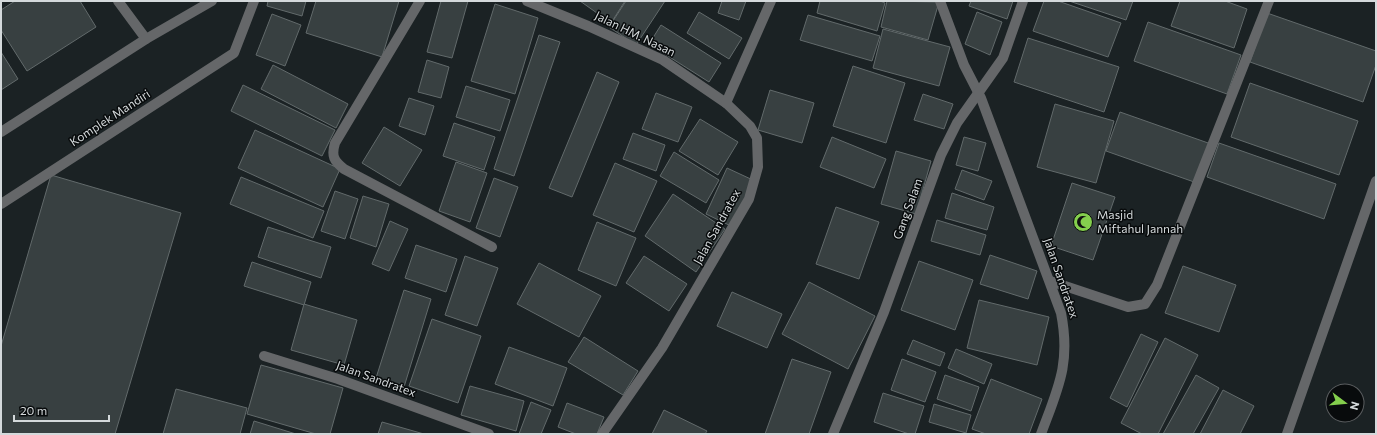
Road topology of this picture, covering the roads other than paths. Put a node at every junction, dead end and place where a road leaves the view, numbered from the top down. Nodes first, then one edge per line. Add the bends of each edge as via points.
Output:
1 (118, 1) edge
2 (212, 1) edge
3 (254, 1) edge
4 (420, 1) edge
5 (527, 1) edge
6 (771, 1) edge
7 (940, 1) edge
8 (1023, 1) edge
9 (1269, 1) edge
10 (146, 39) junction
11 (978, 93) junction
12 (726, 103) junction
13 (1, 132) edge
14 (1376, 181) edge
15 (1, 204) edge
16 (492, 247) dead end
17 (1050, 281) junction
18 (264, 356) dead end
19 (478, 432) edge
20 (489, 434) edge
21 (602, 434) edge
22 (833, 434) edge
23 (1041, 434) edge
24 (1287, 434) edge

1 - 10 street
2 - 10 street
3 - 15 street, Komplek Mandiri via 234,53
4 - 16 street via 335,143 332,155 344,169
5 - 12 street, Jalan HM. Nasan via 663,60
6 - 12 street
7 - 11 street, Jalan Sandratex via 964,65
8 - 11 street, Gang Salam via 1003,58
9 - 17 street via 1152,296 1145,304 1128,307
10 - 13 street
11 - 17 street, Jalan Sandratex
11 - 22 street, Gang Salam via 957,123 941,155 884,312
12 - 21 street, Jalan Sandratex via 750,126 757,138 758,167 749,199 662,348
14 - 24 street
17 - 23 street, Jalan Sandratex via 1061,313 1066,349 1064,367
18 - 19 street, Jalan Sandratex via 338,379
19 - 20 street, Jalan Sandratex

